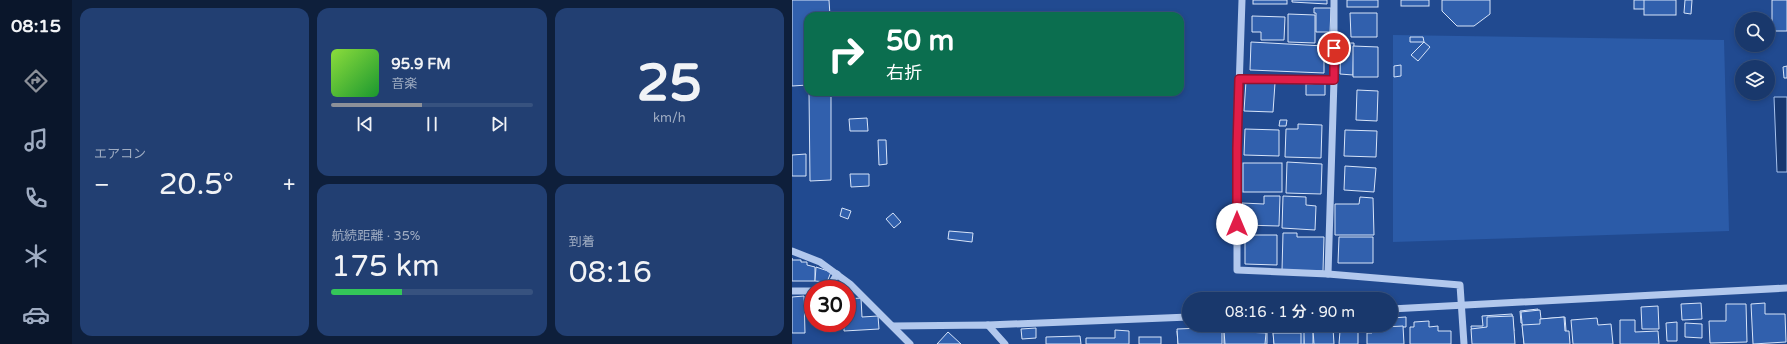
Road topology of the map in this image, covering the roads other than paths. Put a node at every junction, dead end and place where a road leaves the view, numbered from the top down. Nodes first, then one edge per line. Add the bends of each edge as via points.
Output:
1 (1242, 0) edge
2 (1334, 0) edge
3 (1239, 79) junction
4 (1334, 80) junction
5 (792, 251) edge
6 (837, 274) junction
7 (1328, 274) junction
8 (833, 280) edge
9 (1787, 288) edge
10 (792, 291) edge
11 (804, 291) edge
12 (1462, 306) junction
13 (1398, 309) edge
14 (1182, 317) edge
15 (988, 325) junction
16 (893, 326) junction
17 (910, 344) edge
18 (1006, 344) edge
19 (1464, 344) edge

1 - 3 street
2 - 4 street
3 - 4 street
3 - 7 street via 1237,270
4 - 7 street
5 - 6 street via 820,262
6 - 8 street
6 - 16 street
7 - 12 street via 1460,285
9 - 12 street
10 - 11 street
12 - 13 street
12 - 19 street
14 - 15 street
15 - 16 street
15 - 18 street
16 - 17 street

